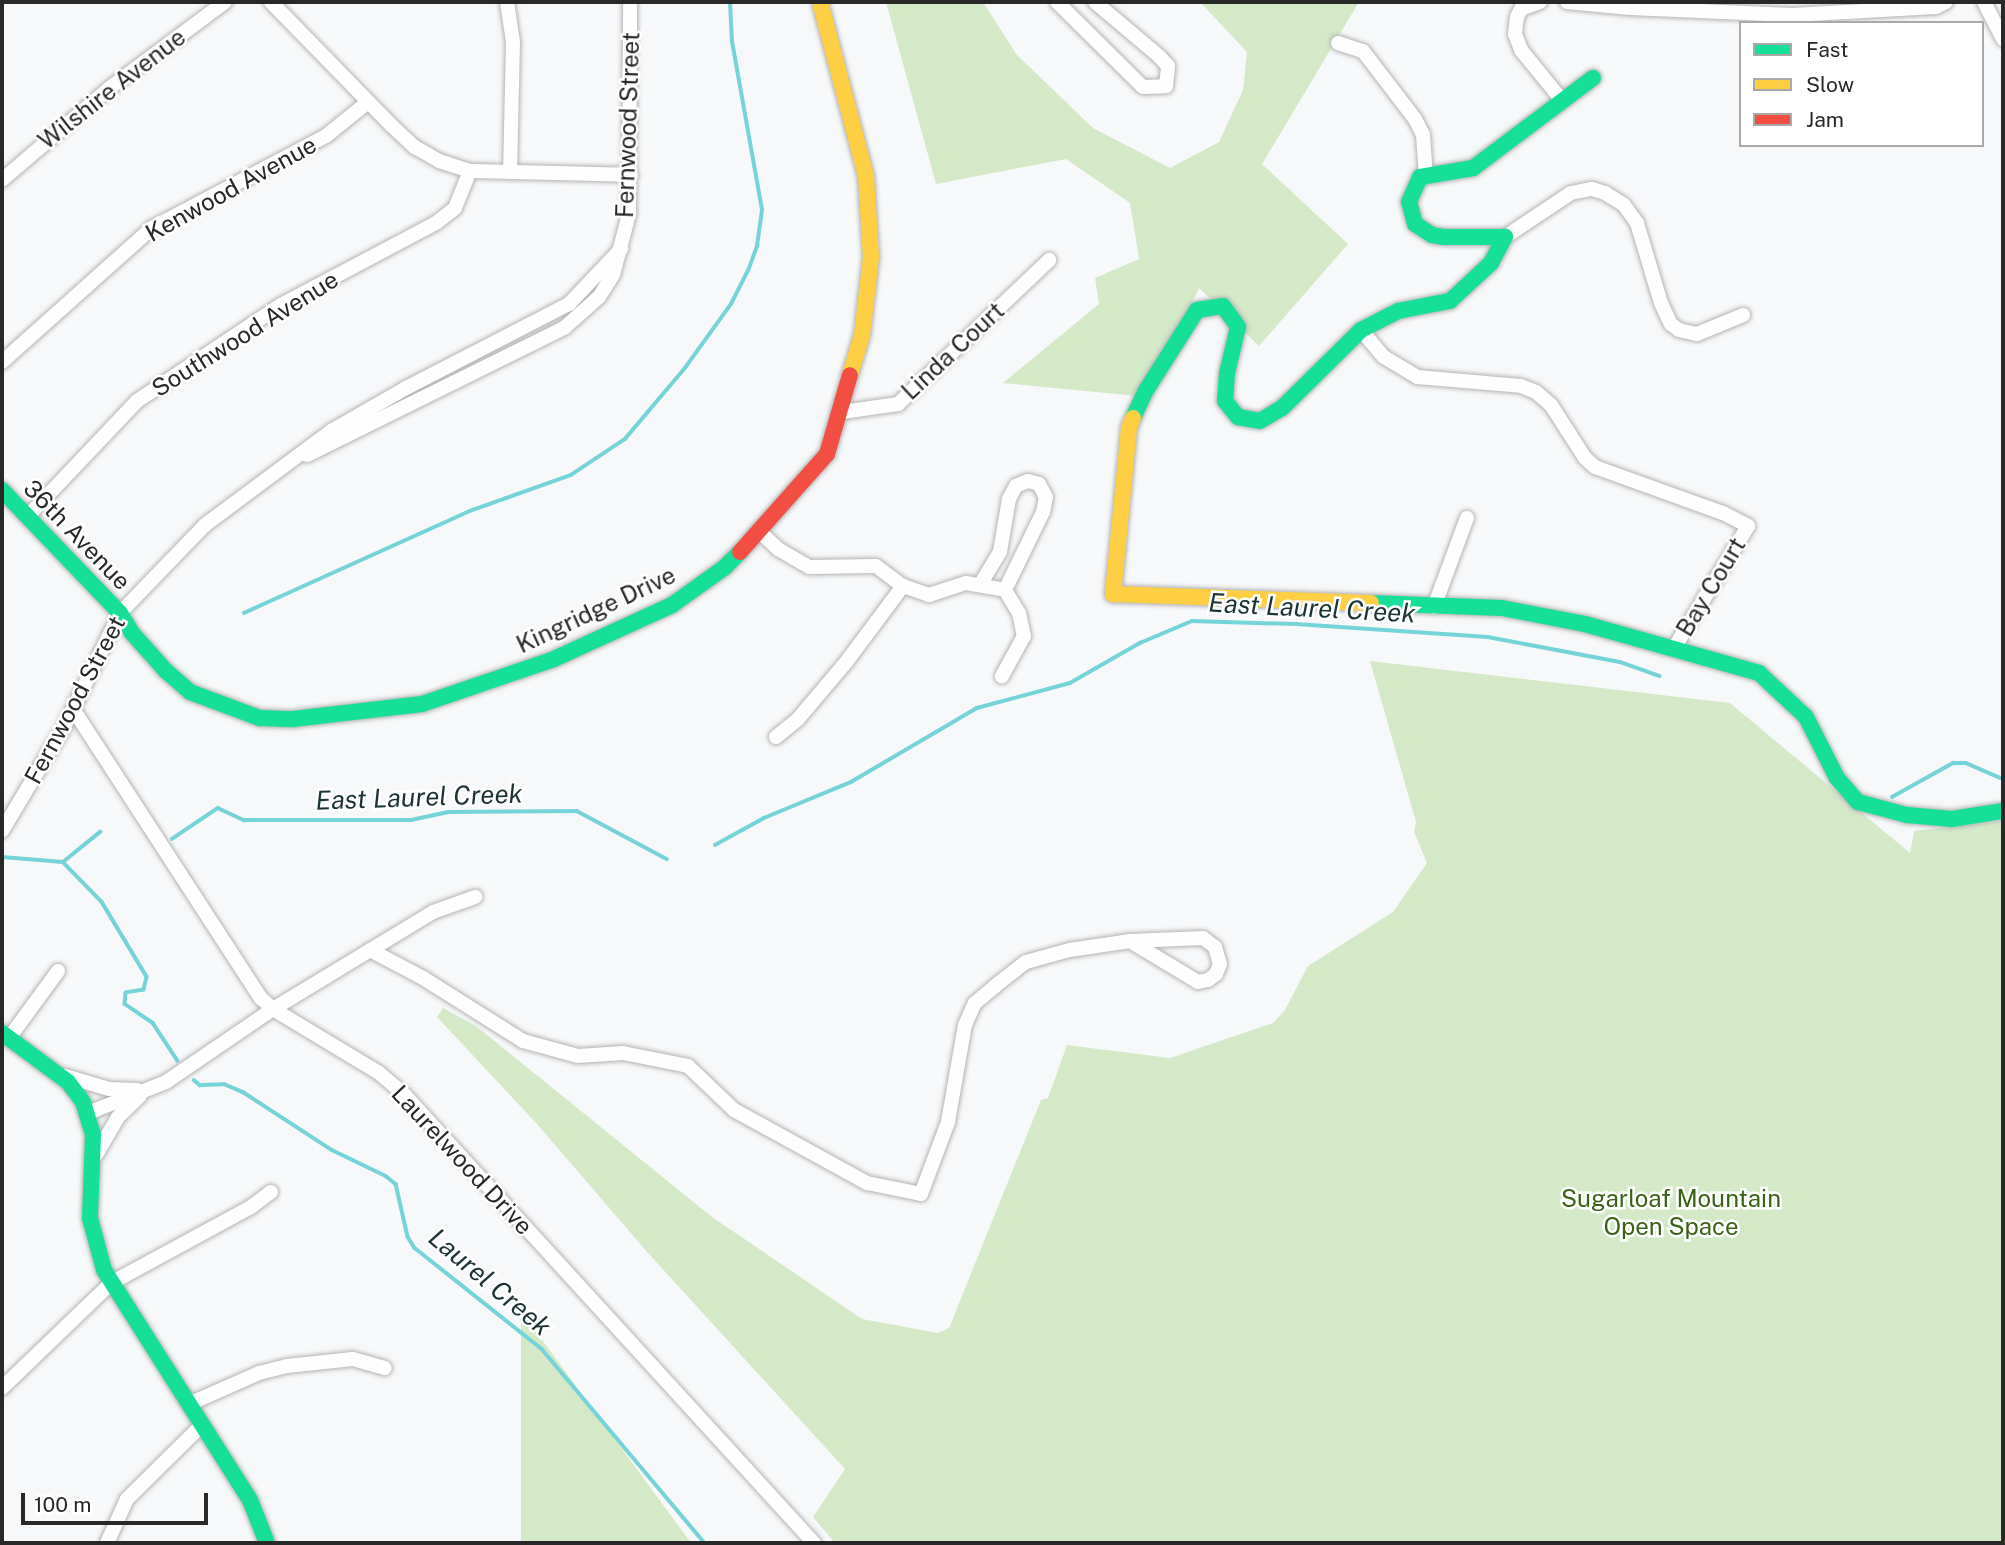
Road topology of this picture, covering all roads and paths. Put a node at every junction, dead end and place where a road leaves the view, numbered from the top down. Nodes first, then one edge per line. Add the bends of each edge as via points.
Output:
1 (225, 2) edge
2 (271, 2) edge
3 (507, 2) edge
4 (630, 2) edge
5 (820, 2) edge
6 (1057, 2) edge
7 (1095, 2) edge
8 (1540, 2) edge
9 (1567, 2) edge
10 (1946, 2) edge
11 (1984, 2) edge
12 (2003, 39) edge
13 (1338, 43) dead end
14 (1593, 78) dead end
15 (1561, 99) junction
16 (368, 102) junction
17 (470, 172) junction
18 (510, 172) junction
19 (1426, 174) junction
20 (631, 175) junction
21 (2, 180) edge
22 (1505, 237) junction
23 (1049, 260) dead end
24 (1743, 315) dead end
25 (1361, 330) junction
26 (2, 362) edge
27 (842, 412) junction
28 (2, 490) edge
29 (28, 516) junction
30 (1467, 519) dead end
31 (761, 532) junction
32 (980, 584) junction
33 (903, 586) junction
34 (1005, 590) junction
35 (1434, 607) junction
36 (120, 613) junction
37 (1674, 648) junction
38 (1002, 676) dead end
39 (73, 709) junction
40 (776, 737) dead end
41 (2003, 811) edge
42 (2, 831) edge
43 (475, 897) dead end
44 (1129, 942) junction
45 (370, 950) junction
46 (58, 971) dead end
47 (274, 1009) junction
48 (5, 1036) edge
49 (58, 1074) junction
50 (152, 1088) junction
51 (88, 1113) junction
52 (92, 1161) junction
53 (271, 1192) dead end
54 (111, 1283) junction
55 (385, 1368) dead end
56 (2, 1388) edge
57 (189, 1404) junction
58 (202, 1425) junction
59 (107, 1543) edge
60 (267, 1543) edge
61 (814, 1543) edge

1 - 21 street, Wilshire Avenue via 111,87
2 - 16 street
3 - 18 street via 513,42
4 - 20 street, Fernwood Street
5 - 27 street, Kingridge Drive via 866,176 871,257 862,335
6 - 7 street via 1143,87 1166,86 1168,66
8 - 15 street via 1521,9 1515,34 1521,50
9 - 10 street via 1792,15 1936,7
11 - 12 street
13 - 19 street via 1355,46 1370,58 1415,119 1423,135
14 - 15 street
15 - 19 street via 1473,168
16 - 17 street via 415,147
16 - 26 street, Kenwood Avenue via 326,136 152,228
17 - 18 street
17 - 29 street, Southwood Avenue via 455,208 436,223 281,305 137,401
18 - 20 street
19 - 22 street via 1413,188 1409,202 1420,229 1444,237
20 - 36 street, Fernwood Street via 621,248 569,304 406,388 283,465 205,525
22 - 24 street via 1571,193 1592,189 1605,193 1624,205 1637,223 1671,324 1697,334
22 - 25 street via 1491,263 1450,301 1398,311
23 - 27 street, Linda Court via 898,404
25 - 35 street via 1282,408 1260,421 1238,417 1225,401 1238,327 1223,306 1197,310 1145,392 1129,428 1113,594
25 - 37 street, Bay Court via 1384,357 1417,377 1521,386 1536,392 1551,405 1595,467 1678,495 1748,526
27 - 31 street, Kingridge Drive via 827,454
28 - 29 street, 36th Avenue
29 - 36 street, 36th Avenue
30 - 35 street
31 - 33 street via 778,549 809,567 876,566
31 - 36 street, Kingridge Drive via 725,567 672,605 554,659 422,704 293,719 260,718 190,692 150,655
32 - 33 street via 966,583 929,595
32 - 34 street
32 - 34 street via 1000,552 1009,499 1016,486 1028,481 1039,484 1046,497 1043,512
33 - 40 street via 815,699
34 - 38 street via 1019,613 1024,636
35 - 37 street via 1502,608
36 - 39 street, Fernwood Street
37 - 41 street via 1769,680 1806,717 1837,778 1858,802 1907,816 1952,819
39 - 42 street, Fernwood Street
39 - 47 street, Laurelwood Drive via 261,998
43 - 45 street via 433,912
44 - 44 street via 1203,938 1215,947 1220,964 1216,974 1198,982
44 - 45 street via 1026,962 975,1003 965,1025 948,1122 921,1194 867,1183 734,1110 688,1066 623,1053 578,1056 523,1041
45 - 47 street
46 - 48 street
47 - 50 street
47 - 61 street, Laurelwood Drive via 402,1092
48 - 49 street
49 - 50 street via 108,1089
49 - 51 street via 77,1092
50 - 51 street
50 - 52 street via 118,1117
51 - 52 street
52 - 54 street via 90,1219
53 - 54 street
54 - 56 street
54 - 57 street
55 - 57 street via 353,1359 287,1366 259,1373
57 - 58 street
58 - 59 street via 127,1499
58 - 60 street via 250,1500

